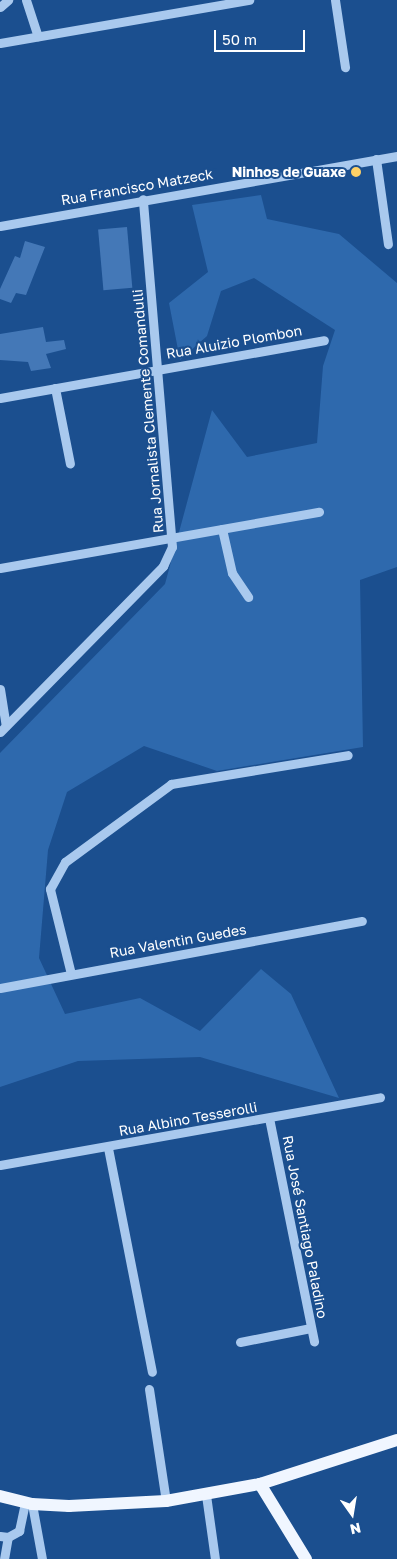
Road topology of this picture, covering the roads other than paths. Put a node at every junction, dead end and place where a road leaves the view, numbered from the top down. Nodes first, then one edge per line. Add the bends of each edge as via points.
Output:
1 (8, 0) edge
2 (250, 0) edge
3 (335, 0) edge
4 (30, 2) edge
5 (0, 7) edge
6 (38, 36) junction
7 (0, 43) edge
8 (345, 67) dead end
9 (397, 156) edge
10 (376, 159) junction
11 (143, 199) junction
12 (0, 226) edge
13 (388, 244) dead end
14 (324, 340) dead end
15 (159, 369) junction
16 (54, 388) junction
17 (0, 398) edge
18 (70, 464) dead end
19 (319, 512) dead end
20 (222, 529) junction
21 (172, 538) junction
22 (0, 568) edge
23 (248, 597) dead end
24 (0, 689) edge
25 (3, 729) edge
26 (348, 755) dead end
27 (362, 921) dead end
28 (72, 974) junction
29 (0, 988) edge
30 (380, 1097) dead end
31 (269, 1118) junction
32 (108, 1148) junction
33 (0, 1165) edge
34 (311, 1328) junction
35 (240, 1342) dead end
36 (314, 1342) dead end
37 (152, 1372) dead end
38 (149, 1389) dead end
39 (397, 1440) edge
40 (260, 1484) junction
41 (206, 1494) junction
42 (0, 1496) edge
43 (166, 1502) junction
44 (28, 1503) junction
45 (4, 1537) edge
46 (4, 1559) edge
47 (42, 1559) edge
48 (215, 1559) edge
49 (306, 1559) edge

1 - 5 street
2 - 6 street
3 - 8 street
4 - 6 street
6 - 7 street
9 - 10 street, Rua Francisco Matzeck
10 - 11 street, Rua Francisco Matzeck
10 - 13 street
11 - 12 street, Rua Francisco Matzeck
11 - 15 street, Rua Jornalista Clemente Comandulli
14 - 15 street, Rua Aluizio Plombon
15 - 16 street, Rua Aluizio Plombon
15 - 21 street, Rua Jornalista Clemente Comandulli
16 - 17 street, Rua Aluizio Plombon
16 - 18 street
19 - 20 street
20 - 21 street
20 - 23 street via 232,573
21 - 22 street
21 - 25 street, Rua Jornalista Clemente Comandulli via 163,566
24 - 25 street
26 - 28 street via 171,784 65,862 50,890
27 - 28 street, Rua Valentin Guedes
28 - 29 street, Rua Valentin Guedes
30 - 31 street, Rua Albino Tesserolli
31 - 32 street, Rua Albino Tesserolli
31 - 34 street, Rua José Santiago Paladino
32 - 33 street, Rua Albino Tesserolli
32 - 37 street
34 - 35 street
34 - 36 street, Rua José Santiago Paladino
38 - 43 street
39 - 40 main road
40 - 41 main road
40 - 49 main road
41 - 43 main road
41 - 48 street
42 - 44 main road
43 - 44 main road via 129,1506
44 - 45 street via 20,1527
44 - 47 street
45 - 46 street

